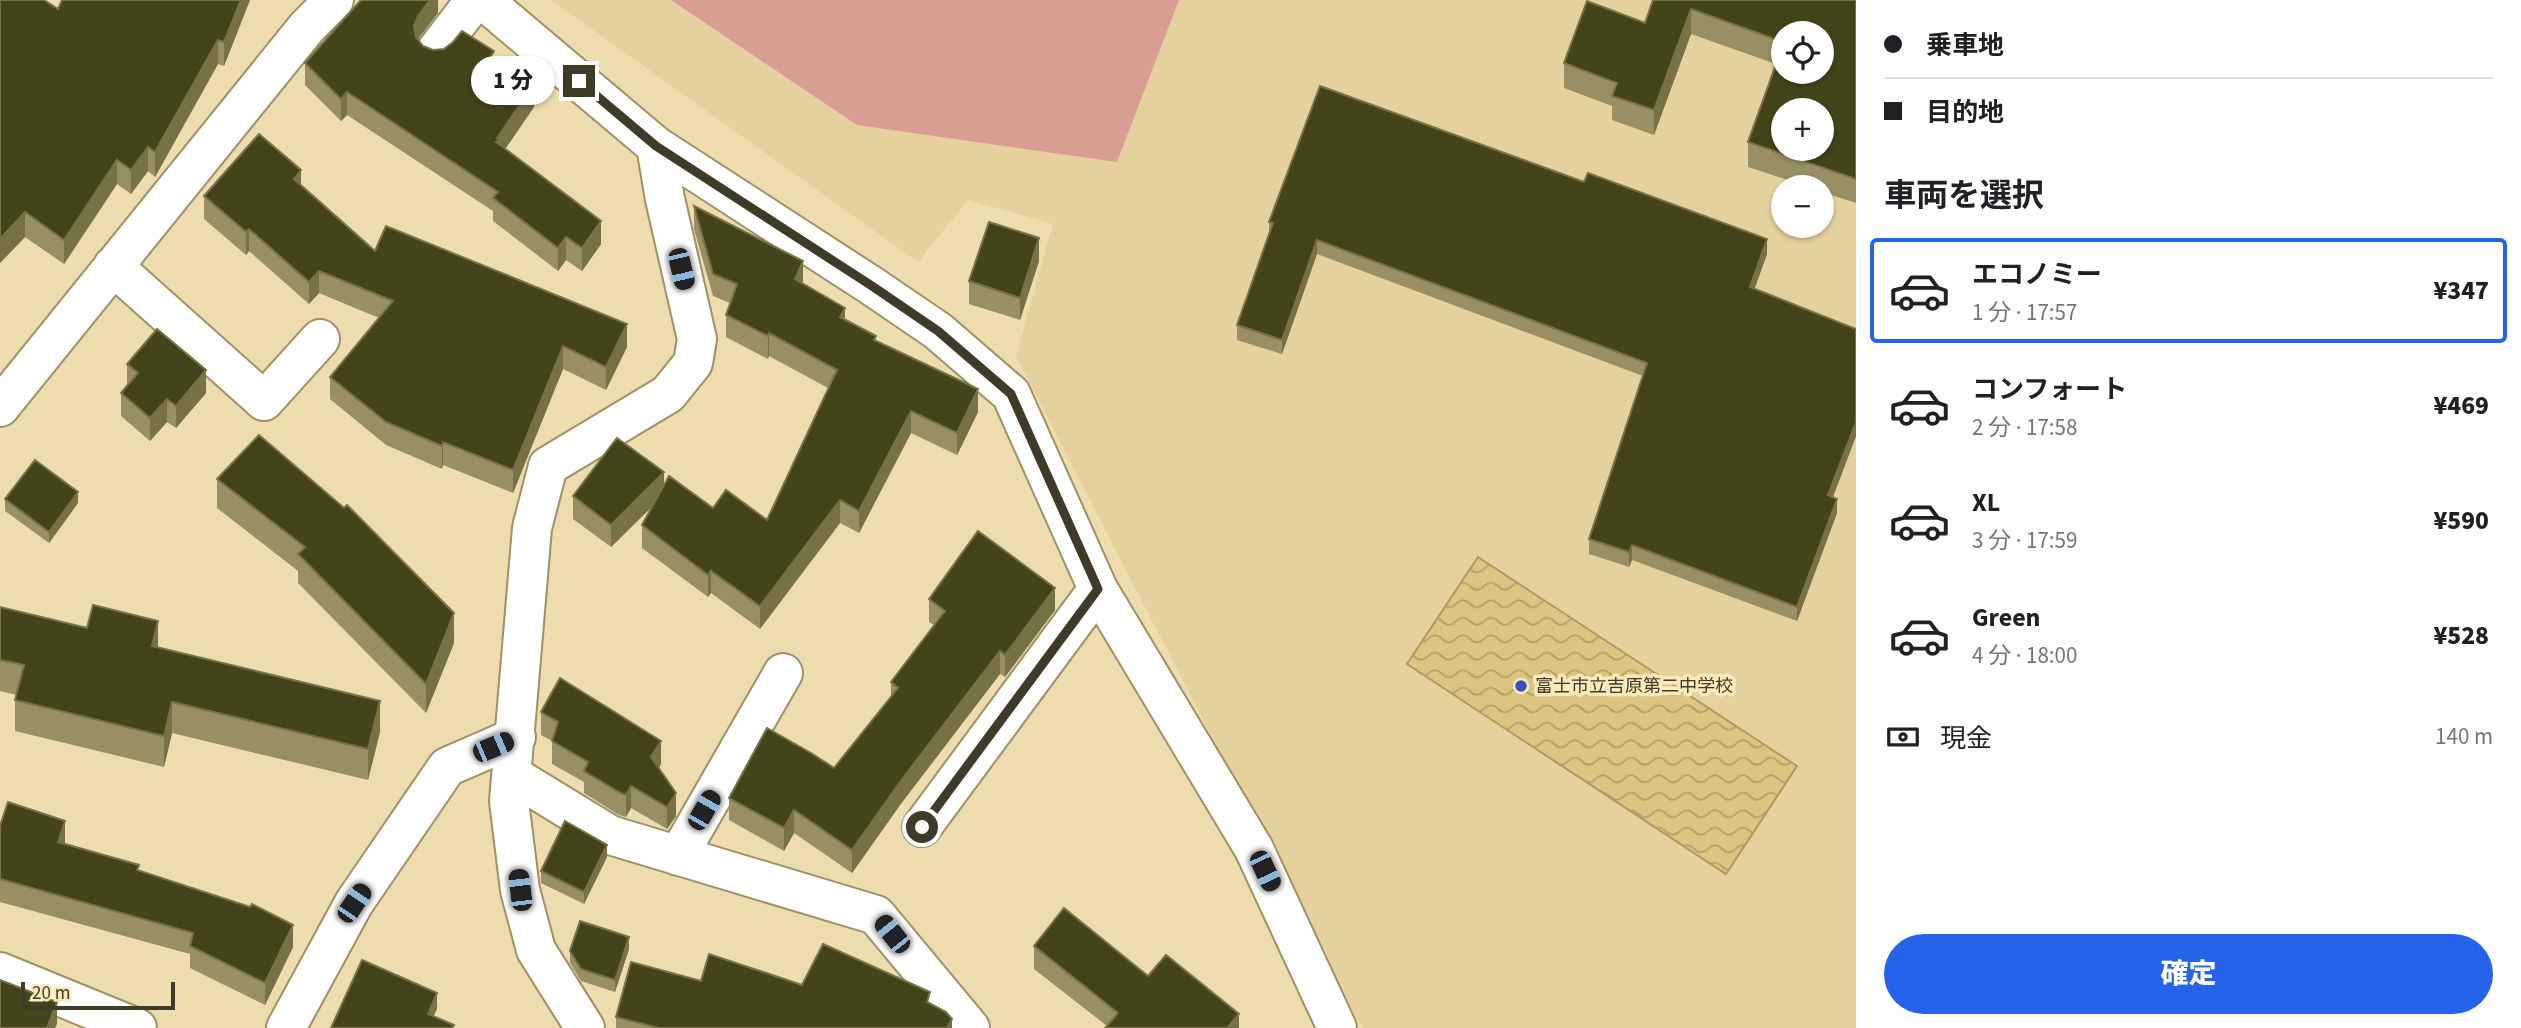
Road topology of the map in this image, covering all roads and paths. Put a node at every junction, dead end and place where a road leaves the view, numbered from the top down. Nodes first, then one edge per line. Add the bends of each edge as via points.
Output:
1 (334, 0) edge
2 (475, 0) edge
3 (483, 0) edge
4 (436, 51) edge
5 (656, 146) junction
6 (113, 266) junction
7 (320, 340) dead end
8 (0, 407) edge
9 (1098, 589) junction
10 (783, 673) dead end
11 (516, 737) junction
12 (512, 775) junction
13 (922, 827) dead end
14 (678, 856) junction
15 (0, 972) edge
16 (136, 1028) edge
17 (286, 1028) edge
18 (585, 1028) edge
19 (970, 1028) edge
20 (1337, 1028) edge

1 - 6 street via 307,27
2 - 4 street
3 - 5 street
5 - 9 street via 938,331 1011,394
5 - 11 street via 697,340 693,363 668,394 548,466 532,528
6 - 7 street via 264,401
6 - 8 street
9 - 13 street
9 - 20 street via 1254,849
10 - 14 street
11 - 12 street
11 - 17 street via 447,767 354,903
12 - 14 street via 610,835
12 - 18 street via 509,801 520,890 536,950
14 - 19 street via 876,915
15 - 16 street

